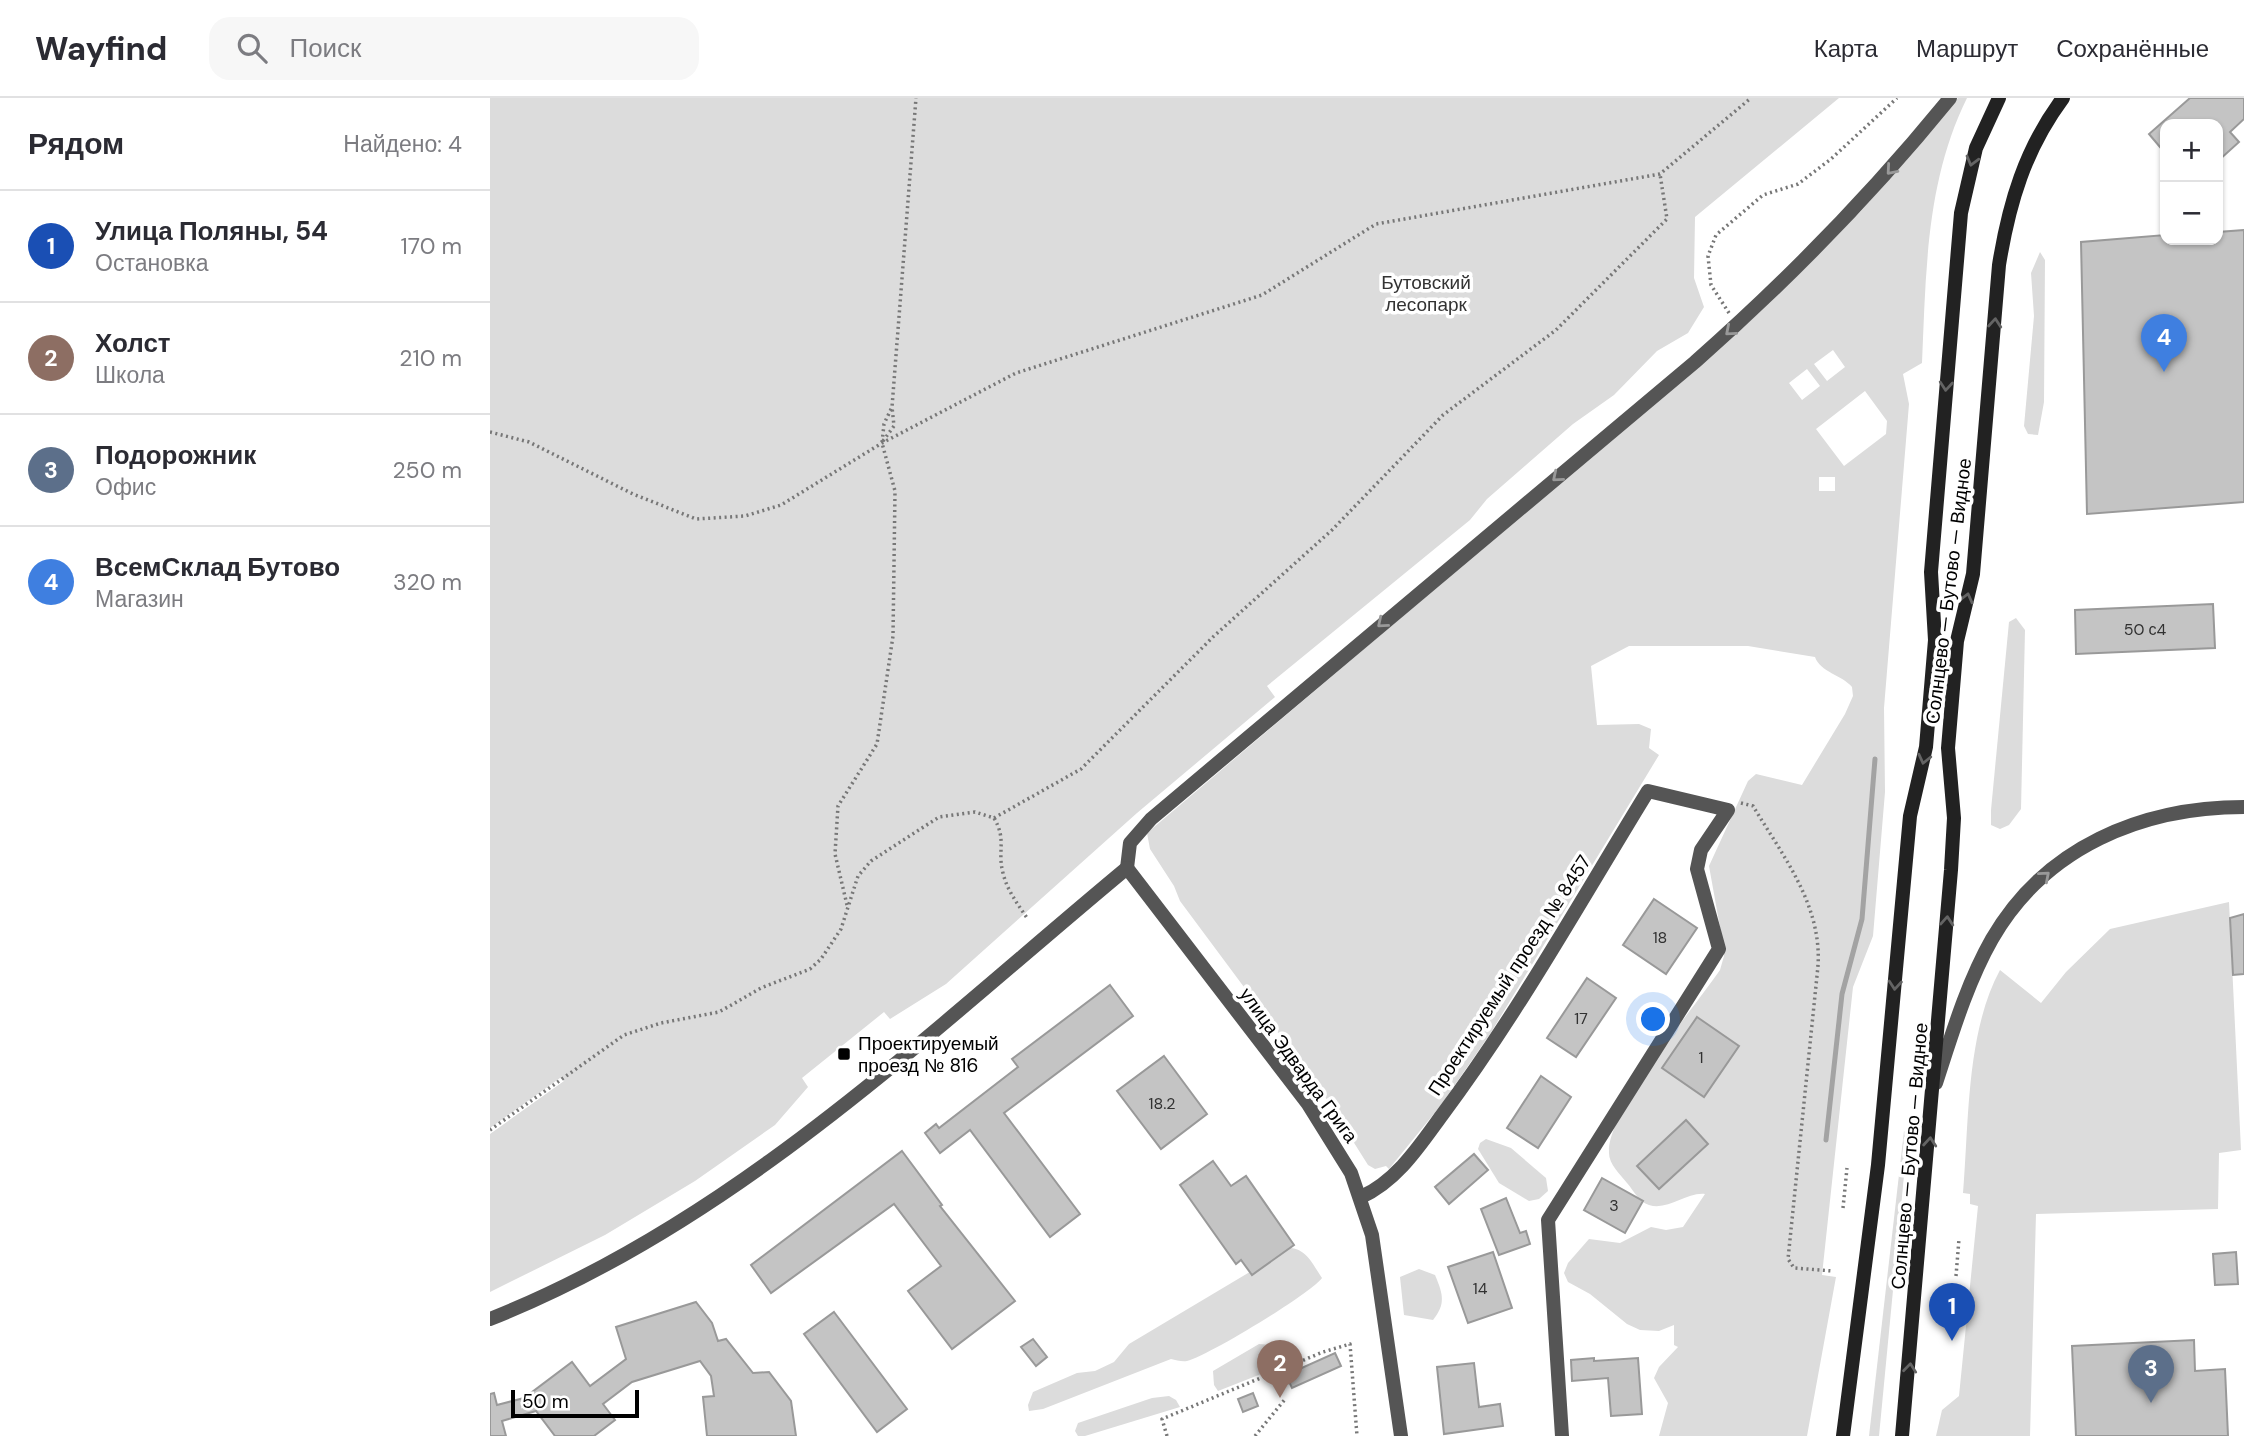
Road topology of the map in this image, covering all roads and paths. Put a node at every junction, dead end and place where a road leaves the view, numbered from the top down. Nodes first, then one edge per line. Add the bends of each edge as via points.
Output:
1 (916, 98) edge
2 (1751, 98) edge
3 (1897, 98) edge
4 (1950, 98) edge
5 (1999, 98) edge
6 (2063, 98) edge
7 (1660, 174) junction
8 (1731, 318) dead end
9 (892, 407) junction
10 (490, 432) edge
11 (882, 443) junction
12 (2244, 807) edge
13 (1728, 810) junction
14 (994, 818) junction
15 (1127, 868) junction
16 (847, 905) junction
17 (1027, 918) dead end
18 (1934, 1087) junction
19 (490, 1130) edge
20 (1847, 1168) dead end
21 (1361, 1198) junction
22 (1843, 1208) dead end
23 (1959, 1239) dead end
24 (1833, 1271) dead end
25 (1955, 1276) dead end
26 (490, 1319) edge
27 (1286, 1398) dead end
28 (1167, 1436) edge
29 (1255, 1436) edge
30 (1357, 1436) edge
31 (1401, 1436) edge
32 (1562, 1436) edge
33 (1843, 1436) edge
34 (1902, 1436) edge

1 - 9 path
2 - 7 path
3 - 8 path via 1798,184 1763,195 1716,235 1708,256 1711,285
4 -> 15 street via 1868,195 1773,292 1151,819 1130,843
5 -> 33 main road, Солнцево — Бутово — Видное via 1976,148 1961,213 1931,572 1936,640 1926,747 1910,816 1878,1166
18 -> 6 main road, Солнцево — Бутово — Видное via 1954,818 1948,748 1957,640 1973,575 1999,265 2023,167
7 - 11 path via 1376,224 1262,295 1016,373
7 - 14 path via 1667,219 1556,330 1443,415 1332,530 1214,635 1081,769
9 - 11 path
9 - 11 path via 894,426
10 - 11 path via 529,442 633,494 696,519 745,516 781,505
11 - 16 path via 895,491 893,636 877,744 838,806 835,854
18 -> 12 street via 1979,965 1998,931 2036,883 2084,846 2123,826 2185,810
13 - 21 street, Проектируемый проезд № 8457 via 1648,791 1466,1082 1397,1171
13 - 24 path via 1740,803 1753,806 1802,887 1818,933 1788,1259 1794,1268
13 - 32 street via 1702,850 1697,869 1719,949 1548,1220
14 - 16 path via 975,812 939,817 871,862 859,876
14 - 17 path via 1003,838 1002,871
15 - 21 street, улица Эдварда Грига via 1320,1121
15 - 26 street via 897,1062 761,1167 593,1271
16 - 19 path via 841,929 810,969 761,988 719,1012 624,1035
34 -> 18 main road, Солнцево — Бутово — Видное
20 - 22 path
21 - 31 street, улица Эдварда Грига via 1376,1257
23 - 25 path
27 - 29 path
28 - 30 path via 1162,1419 1350,1344

